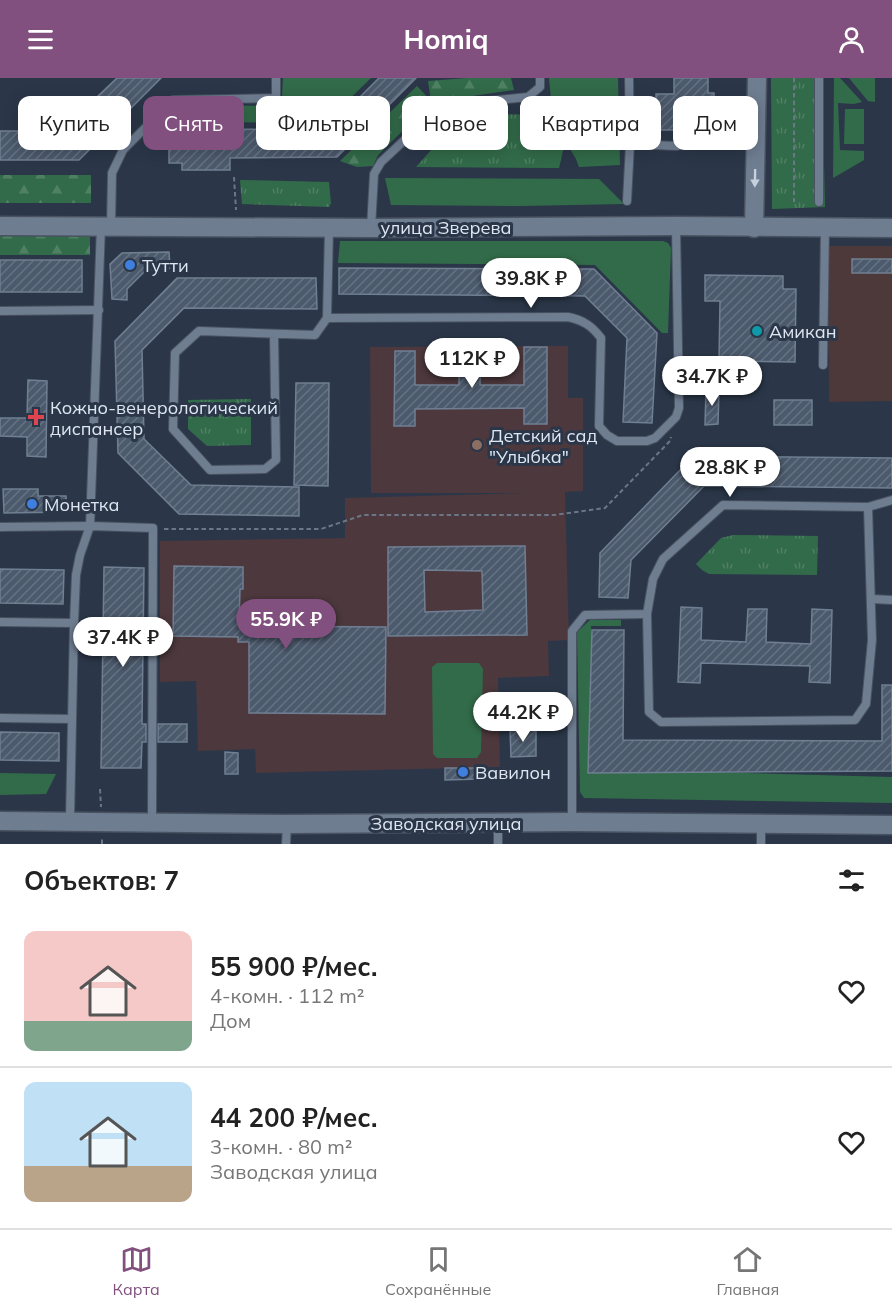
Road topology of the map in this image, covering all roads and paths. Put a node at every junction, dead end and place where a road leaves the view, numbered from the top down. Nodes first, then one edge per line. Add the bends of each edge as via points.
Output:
1 (276, 78) edge
2 (540, 78) edge
3 (628, 78) edge
4 (757, 78) edge
5 (794, 78) edge
6 (819, 78) edge
7 (629, 96) edge
8 (630, 150) edge
9 (627, 201) dead end
10 (794, 202) dead end
11 (819, 202) dead end
12 (0, 225) edge
13 (106, 226) junction
14 (676, 226) junction
15 (329, 227) junction
16 (371, 228) junction
17 (754, 228) junction
18 (825, 228) junction
19 (892, 228) edge
20 (99, 310) junction
21 (0, 311) edge
22 (327, 318) junction
23 (274, 334) junction
24 (823, 365) dead end
25 (676, 417) junction
26 (892, 500) edge
27 (868, 507) junction
28 (90, 526) junction
29 (0, 527) edge
30 (153, 528) junction
31 (872, 599) junction
32 (892, 600) edge
33 (647, 614) junction
34 (0, 622) edge
35 (74, 622) junction
36 (0, 718) edge
37 (72, 719) junction
38 (0, 821) edge
39 (70, 822) junction
40 (572, 822) junction
41 (153, 823) junction
42 (498, 823) junction
43 (287, 824) junction
44 (762, 825) junction
45 (892, 825) edge
46 (286, 844) edge
47 (498, 844) edge
48 (761, 844) edge

1 - 13 lane via 276,98 173,100 123,150 112,173
2 - 16 lane via 540,87 528,97 441,106 381,162 374,174
3 - 7 lane
4 -> 17 street
5 - 10 path
6 - 11 lane
8 - 9 lane
12 - 13 street, улица Зверева
13 - 15 street, улица Зверева
13 - 20 lane
14 - 16 street, улица Зверева
14 - 17 street, улица Зверева
14 - 25 lane via 680,408
15 - 16 street, улица Зверева
15 - 22 lane
17 - 18 street, улица Зверева
18 - 19 street, улица Зверева
18 - 24 lane
20 - 21 lane
20 - 28 lane
22 - 23 lane via 315,334
22 - 25 lane via 579,319 601,338 598,426 617,441 647,441
23 - 23 lane via 199,331 175,353 173,429 210,470 265,469 276,460
25 - 30 path via 670,441 605,508 554,515 363,515 321,529
26 - 27 lane
27 - 31 lane
27 - 33 lane via 723,505 663,560 653,579
28 - 29 lane
28 - 30 lane
28 - 35 lane via 76,575
30 - 41 lane
31 - 32 lane
31 - 33 lane via 866,704 855,720 661,722 649,712
33 - 40 lane via 585,615 572,631
34 - 35 lane
35 - 37 lane
36 - 37 lane
37 - 39 lane
38 - 39 street, Заводская улица
39 - 41 street, Заводская улица
40 - 42 street, Заводская улица
40 - 44 street, Заводская улица
41 - 43 street, Заводская улица
42 - 43 street, Заводская улица
42 - 47 lane
43 - 46 lane
44 - 45 street, Заводская улица
44 - 48 lane

